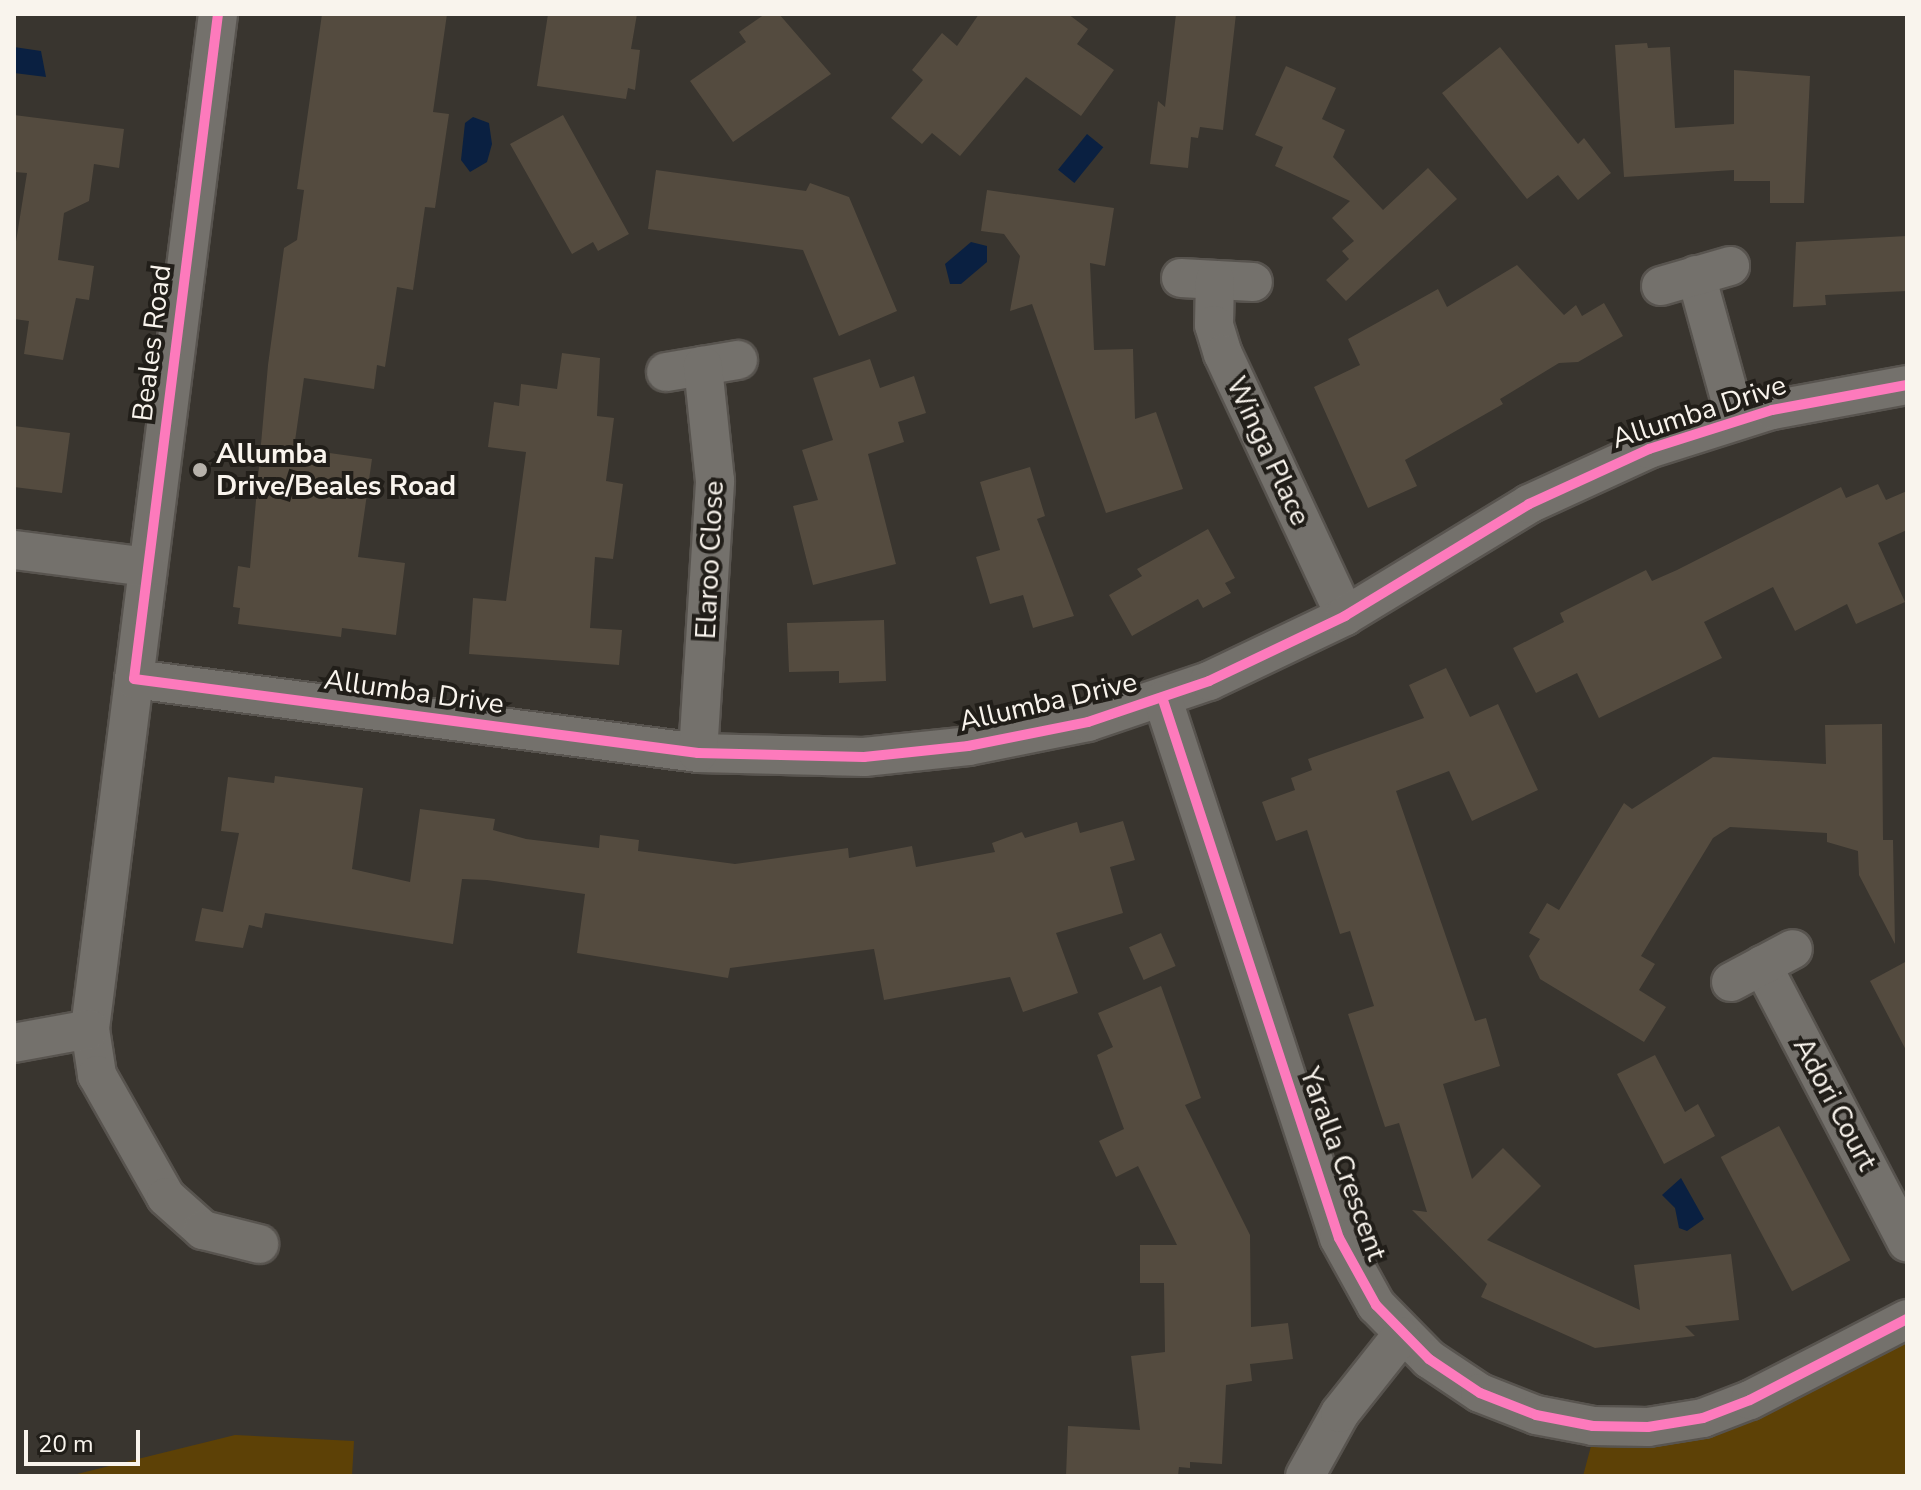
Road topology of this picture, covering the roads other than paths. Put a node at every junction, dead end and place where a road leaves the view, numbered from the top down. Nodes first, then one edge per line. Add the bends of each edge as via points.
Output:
1 (218, 14) edge
2 (1696, 275) dead end
3 (1253, 282) dead end
4 (702, 366) dead end
5 (1907, 385) edge
6 (1736, 420) junction
7 (14, 550) edge
8 (147, 567) junction
9 (1345, 616) junction
10 (134, 679) junction
11 (1163, 700) junction
12 (698, 753) junction
13 (1762, 965) dead end
14 (90, 1029) junction
15 (14, 1043) edge
16 (1907, 1242) edge
17 (259, 1244) dead end
18 (1907, 1319) edge
19 (1401, 1336) junction
20 (1305, 1476) edge

1 - 8 street, Beales Road
2 - 6 street
3 - 9 street, Winga Place via 1198,279 1223,354
4 - 12 street, Elaroo Close via 715,494
5 - 6 street, Allumba Drive
6 - 9 street, Allumba Drive via 1649,449 1529,504
7 - 8 street
8 - 10 street, Beales Road
9 - 11 street, Allumba Drive
10 - 12 street, Allumba Drive
10 - 14 street, Beales Road
11 - 12 street, Allumba Drive via 1026,736 915,753 812,759
11 - 19 street, Yaralla Crescent via 1339,1238 1363,1286
13 - 16 street, Adori Court
14 - 15 street
14 - 17 street, Beales Road via 97,1075 166,1197 203,1230
18 - 19 street, Yaralla Crescent via 1728,1408 1676,1424 1620,1428 1566,1422 1507,1405 1455,1378
19 - 20 street via 1340,1413

